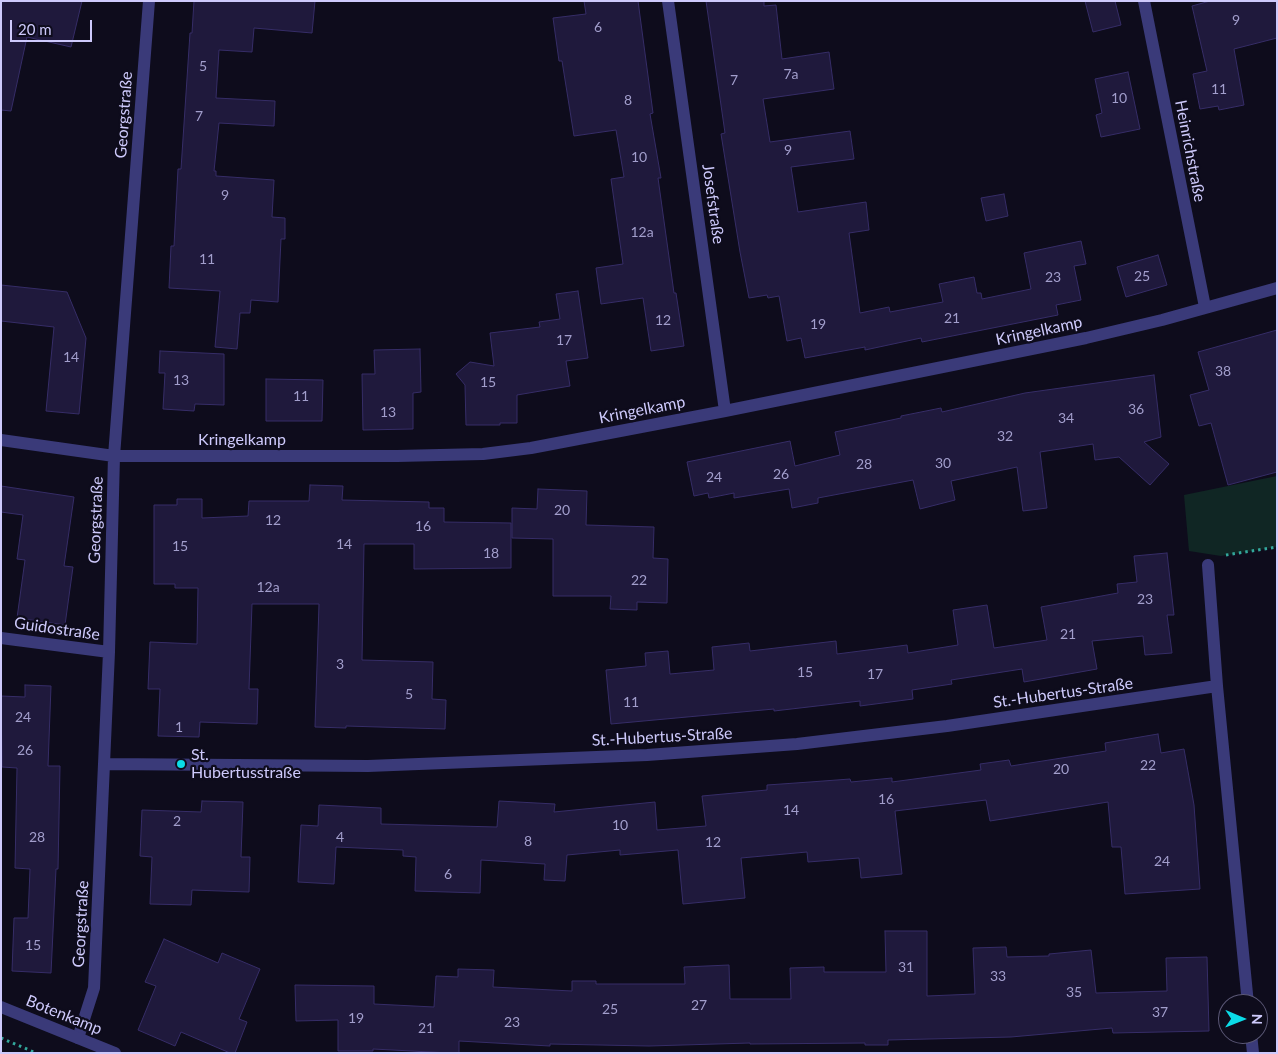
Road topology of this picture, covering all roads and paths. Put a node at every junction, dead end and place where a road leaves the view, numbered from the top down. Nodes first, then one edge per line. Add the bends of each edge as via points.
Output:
1 (149, 1) edge
2 (668, 1) edge
3 (1144, 1) edge
4 (1277, 288) edge
5 (1205, 307) junction
6 (725, 411) junction
7 (1, 440) edge
8 (114, 456) junction
9 (1277, 547) edge
10 (1208, 565) joint
11 (1, 638) edge
12 (109, 652) junction
13 (1217, 686) junction
14 (104, 764) junction
15 (1247, 994) edge
16 (1, 1007) edge
17 (1, 1038) edge
18 (78, 1038) junction
19 (36, 1053) edge
20 (115, 1053) edge

1 - 8 street, Georgstraße
2 - 6 street, Josefstraße
3 - 5 street, Heinrichstraße
4 - 5 street, Kringelkamp
5 - 6 street, Kringelkamp via 1086,338
6 - 8 street, Kringelkamp via 483,454
7 - 8 street, Kringelkamp
8 - 12 street, Georgstraße
9 - 10 path via 1221,556
10 - 13 street
11 - 12 street, Guidostraße
12 - 14 street, Georgstraße
13 - 14 street, St.-Hubertus-Straße via 947,726 797,744 647,755 368,766
13 - 15 street
14 - 18 street, Georgstraße via 94,988
16 - 18 street, Botenkamp
17 - 19 path
18 - 20 street, Botenkamp

